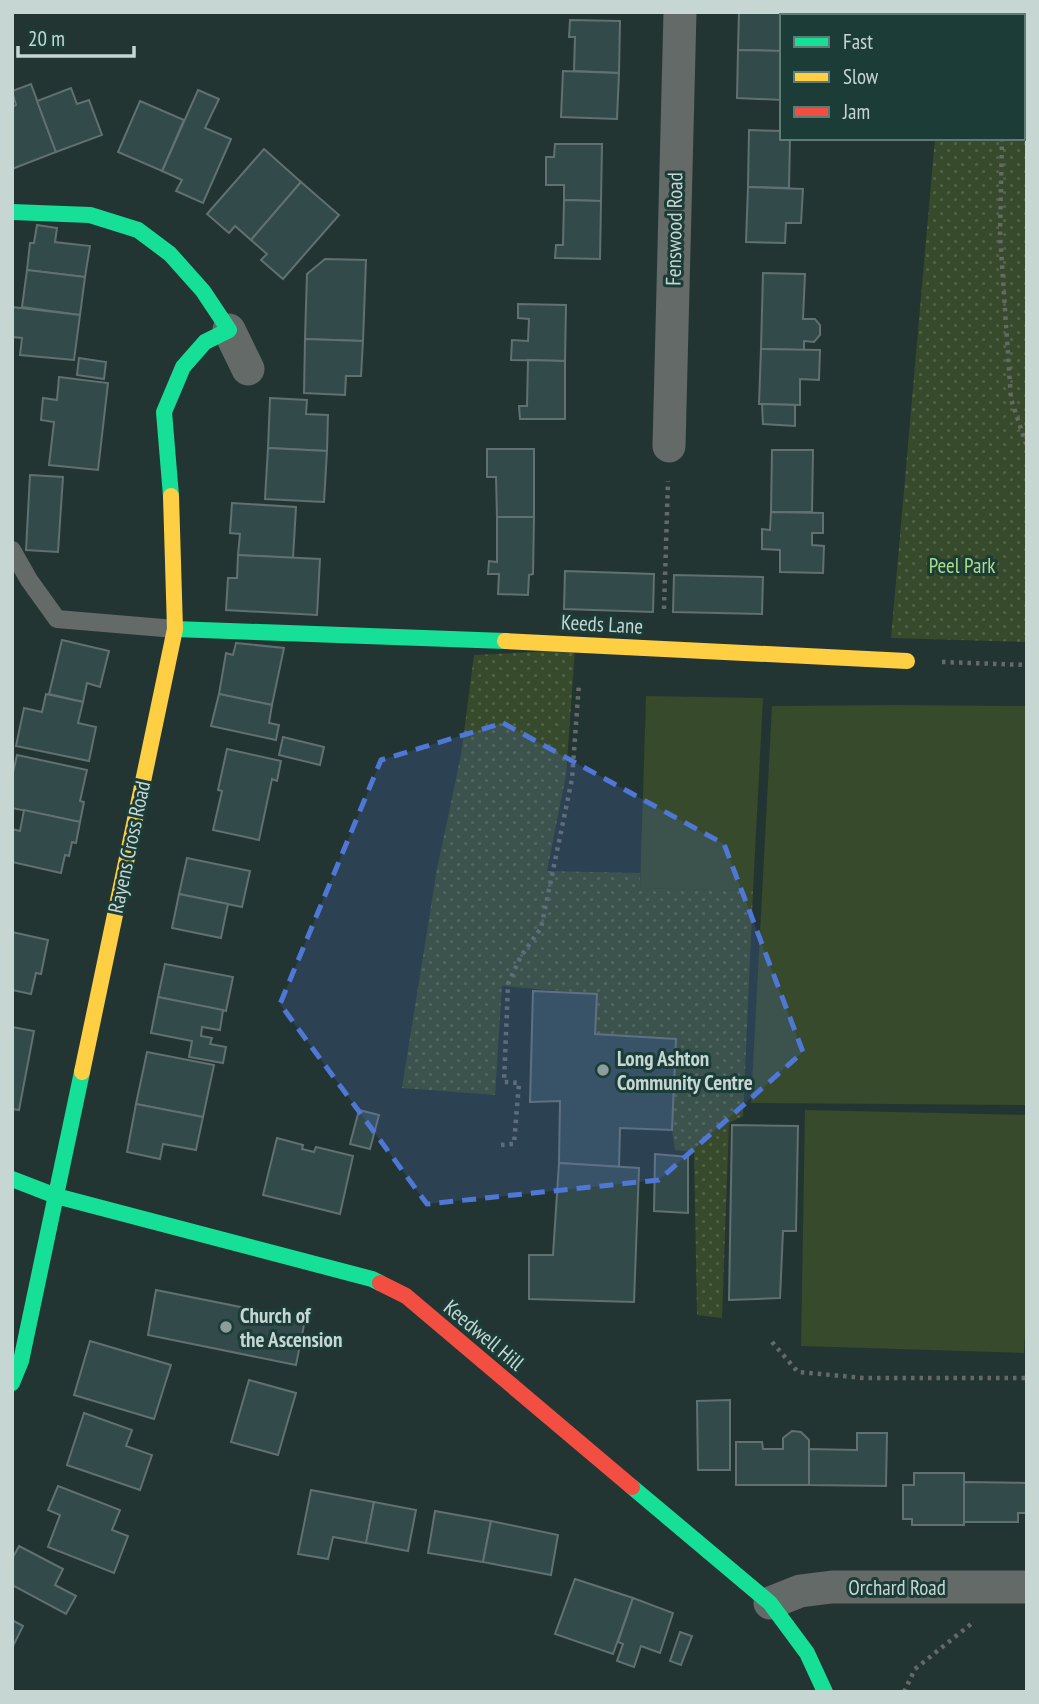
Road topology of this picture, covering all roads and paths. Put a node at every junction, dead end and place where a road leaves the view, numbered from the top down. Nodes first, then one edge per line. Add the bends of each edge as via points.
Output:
1 (680, 12) edge
2 (1002, 140) edge
3 (12, 212) edge
4 (229, 330) junction
5 (248, 369) dead end
6 (669, 446) joint
7 (1027, 447) edge
8 (12, 550) edge
9 (175, 629) junction
10 (582, 644) junction
11 (663, 648) junction
12 (907, 661) joint
13 (1027, 666) edge
14 (501, 1145) dead end
15 (12, 1179) edge
16 (56, 1196) junction
17 (772, 1342) dead end
18 (1027, 1378) edge
19 (12, 1383) edge
20 (1027, 1587) edge
21 (770, 1603) junction
22 (971, 1623) dead end
23 (825, 1692) edge
24 (904, 1692) edge

1 - 6 street, Fenswood Road
2 - 7 path via 1000,234 1011,399
3 - 4 street via 90,215 138,230 170,254
4 - 5 street
4 - 9 street, Rayens Cross Road via 205,342 183,367 164,412
6 - 11 path
8 - 9 lane via 57,619
9 - 10 street, Keeds Lane
9 - 16 street, Rayens Cross Road
10 - 11 street, Keeds Lane
10 - 14 path via 572,779 541,928 508,984 504,1082 519,1083 514,1144
11 - 12 street, Keeds Lane
12 - 13 path
15 - 16 street, Keedwell Hill
16 - 19 street, Rayens Cross Road via 21,1361
16 - 21 street, Keedwell Hill via 372,1279 406,1296
17 - 18 path via 798,1371 864,1378
20 - 21 street, Orchard Road via 832,1587 800,1591
21 - 23 street, Keedwell Hill via 807,1653
22 - 24 path via 915,1669

